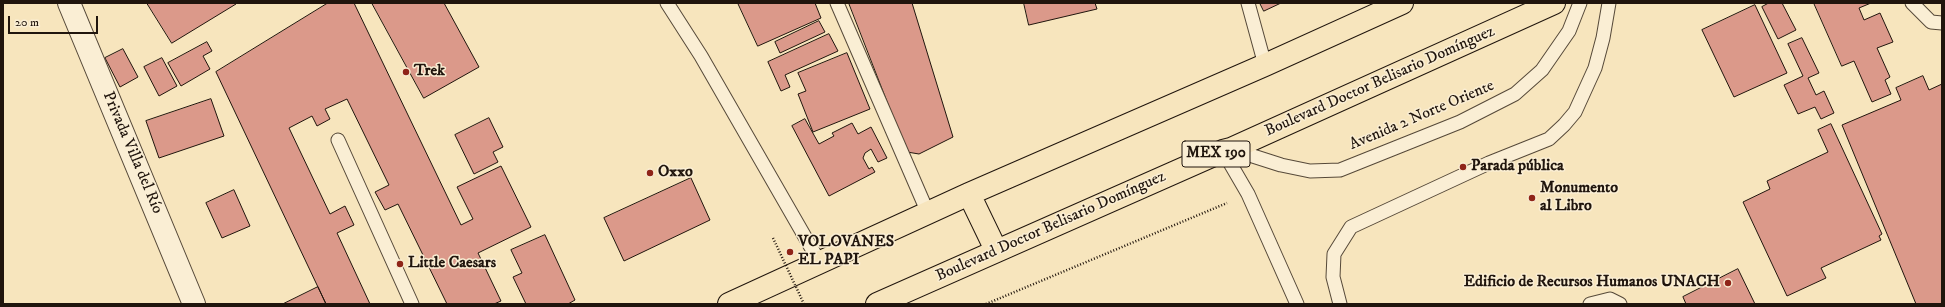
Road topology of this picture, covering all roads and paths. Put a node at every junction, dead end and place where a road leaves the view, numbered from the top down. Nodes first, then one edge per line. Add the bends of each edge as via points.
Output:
1 (70, 3) edge
2 (667, 3) edge
3 (837, 3) edge
4 (1248, 3) edge
5 (1402, 3) edge
6 (1554, 3) edge
7 (1580, 3) edge
8 (1609, 3) edge
9 (1912, 3) edge
10 (1942, 23) edge
11 (1265, 65) junction
12 (338, 140) dead end
13 (1227, 150) junction
14 (969, 194) junction
15 (1248, 194) junction
16 (928, 212) junction
17 (773, 238) dead end
18 (996, 250) junction
19 (820, 263) junction
20 (194, 304) edge
21 (412, 304) edge
22 (729, 304) edge
23 (804, 304) edge
24 (877, 304) edge
25 (986, 304) edge
26 (1296, 304) edge
27 (1340, 304) edge
28 (1590, 304) edge
29 (1620, 304) edge

1 - 20 street, Privada Villa del Río
2 - 19 lane via 701,56
3 - 16 lane
4 - 11 lane
5 - 11 main road
6 - 13 main road, Boulevard Doctor Belisario Domínguez / MEX 190
7 - 13 lane, Avenida 2 Norte Oriente via 1569,31 1542,70 1515,94 1460,122 1340,170 1310,171
8 - 27 lane via 1595,68 1575,112 1564,125 1549,139 1489,163 1351,227 1334,254 1333,277
9 - 10 lane via 1931,22
11 - 14 main road
12 - 21 lane
13 - 15 lane
13 - 18 main road, Boulevard Doctor Belisario Domínguez / MEX 190
14 - 16 main road
14 - 18 main road
15 - 25 path
15 - 26 lane
16 - 19 main road
17 - 23 path, bridge
18 - 24 main road, Boulevard Doctor Belisario Domínguez / MEX 190
19 - 22 main road
28 - 29 lane via 1610,299

